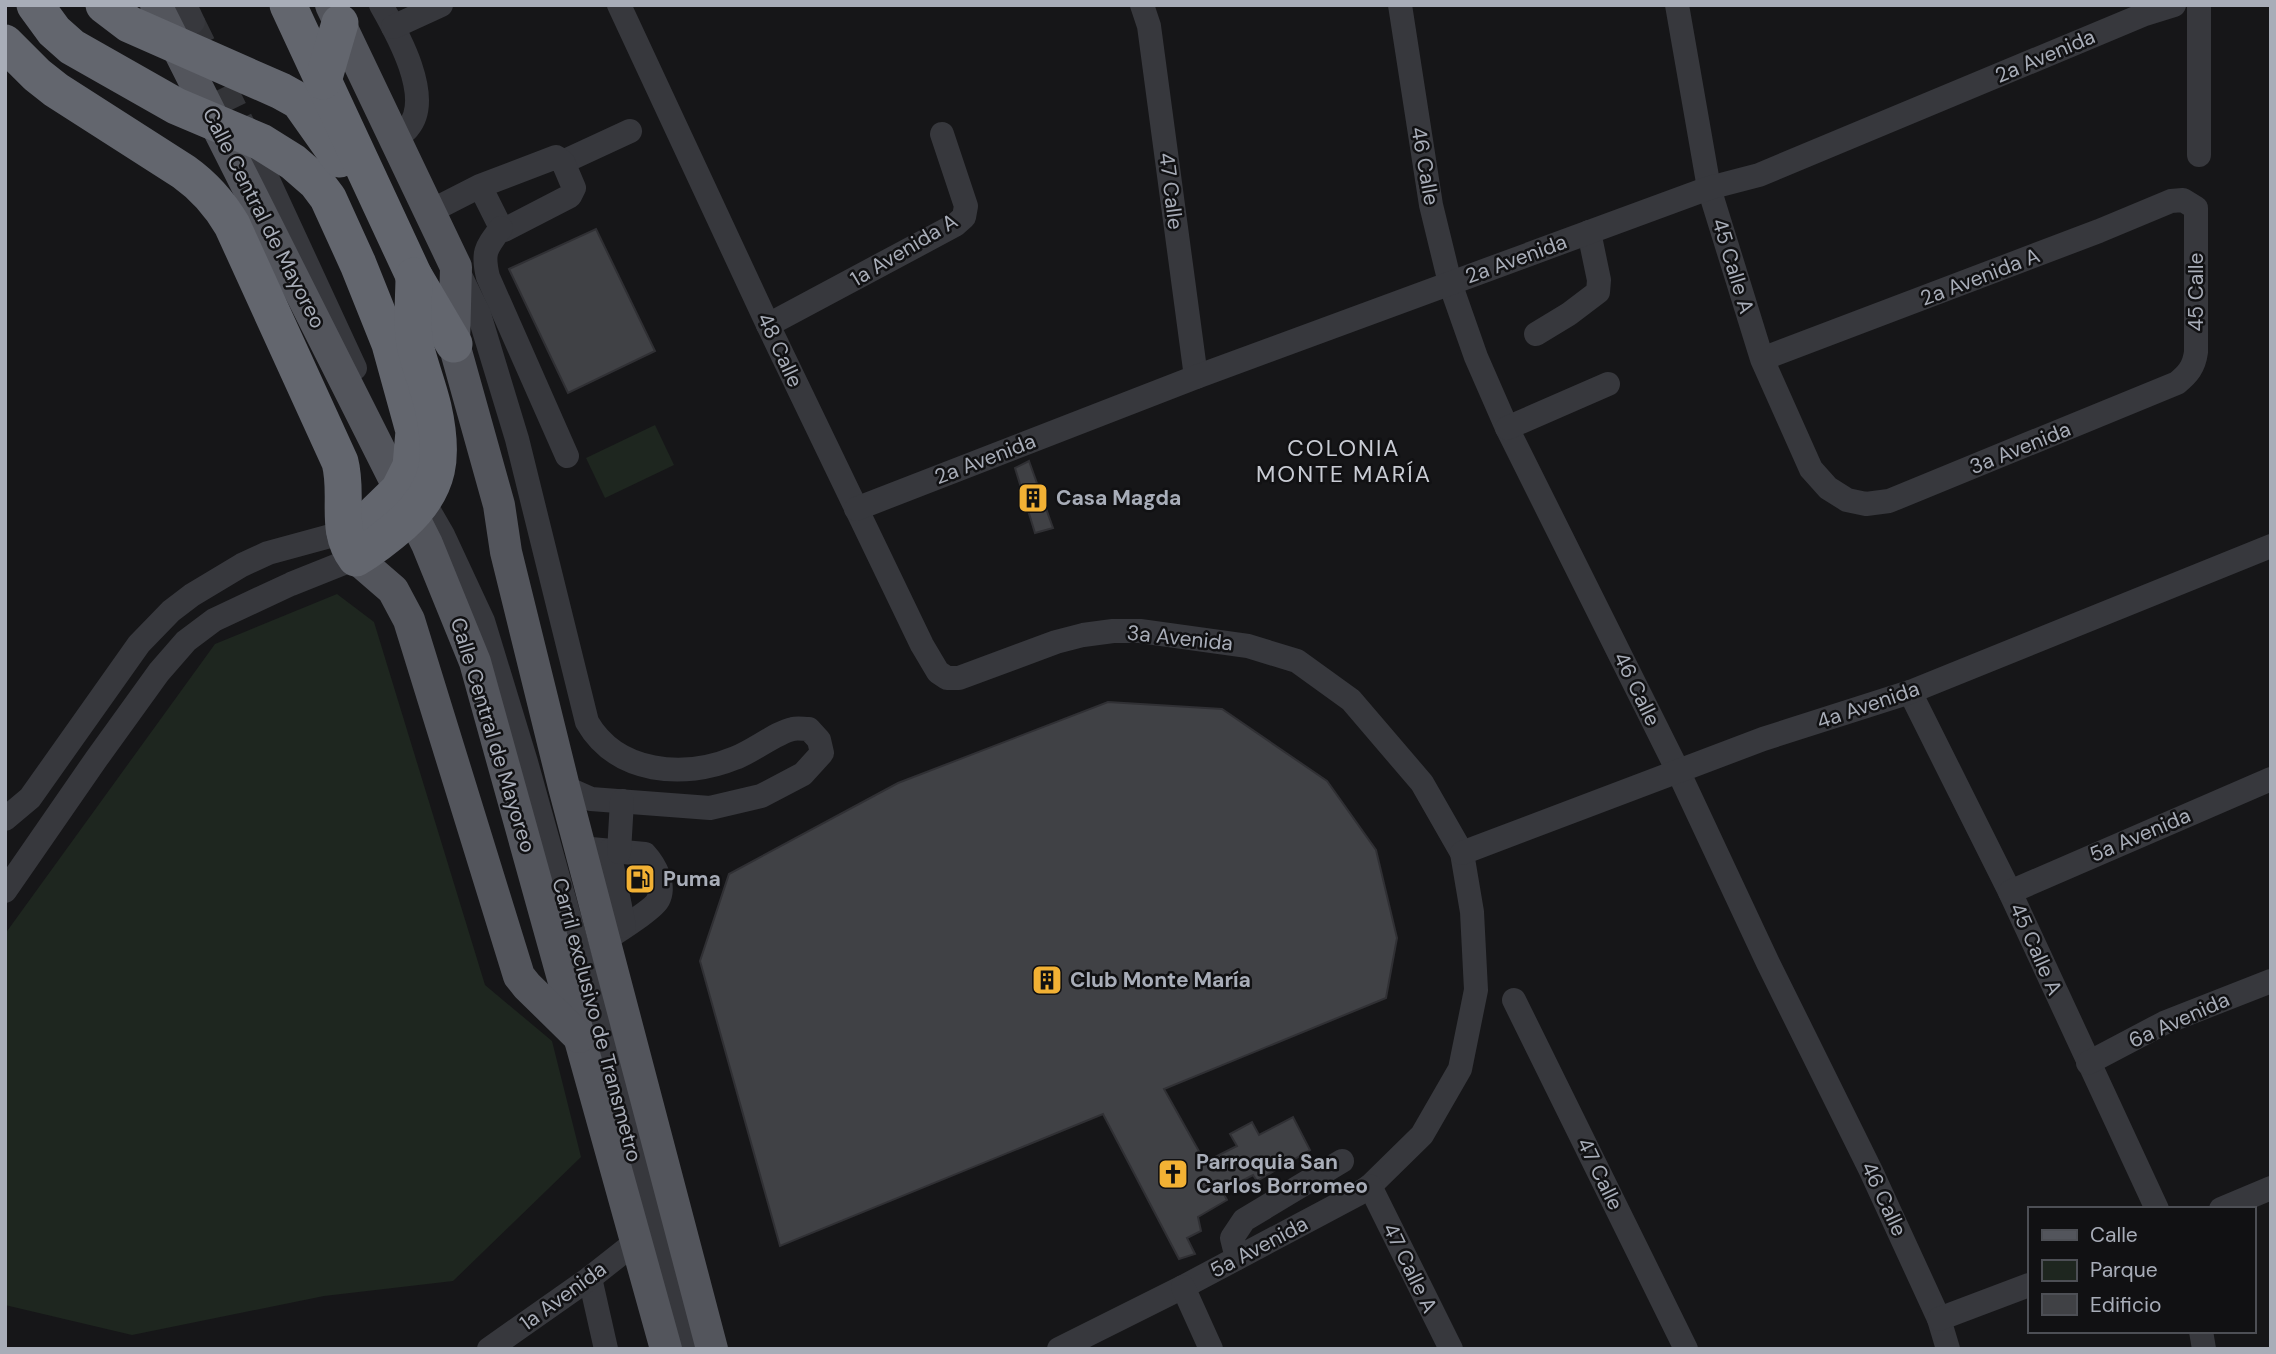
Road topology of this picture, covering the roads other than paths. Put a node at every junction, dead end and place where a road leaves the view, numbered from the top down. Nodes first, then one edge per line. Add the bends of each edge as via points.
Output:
1 (35, 5) edge
2 (288, 5) edge
3 (380, 5) edge
4 (441, 5) edge
5 (1142, 5) edge
6 (1400, 5) edge
7 (1677, 5) edge
8 (2174, 5) edge
9 (2199, 5) edge
10 (629, 8) edge
11 (415, 11) edge
12 (130, 12) edge
13 (335, 14) edge
14 (393, 27) junction
15 (5, 43) edge
16 (323, 81) junction
17 (630, 131) dead end
18 (942, 134) dead end
19 (395, 138) junction
20 (250, 143) junction
21 (2199, 155) dead end
22 (563, 162) junction
23 (481, 186) junction
24 (1709, 188) junction
25 (378, 196) junction
26 (2196, 208) joint
27 (430, 211) junction
28 (501, 228) junction
29 (1589, 232) junction
30 (456, 267) junction
31 (414, 276) junction
32 (1450, 284) junction
33 (768, 326) junction
34 (1536, 334) dead end
35 (454, 344) junction
36 (1762, 359) junction
37 (2188, 374) joint
38 (1196, 377) junction
39 (1608, 384) dead end
40 (399, 426) junction
41 (1507, 428) junction
42 (567, 456) dead end
43 (1847, 500) joint
44 (856, 509) junction
45 (360, 540) junction
46 (2271, 547) edge
47 (959, 678) joint
48 (1910, 692) junction
49 (1679, 773) junction
50 (2271, 779) edge
51 (564, 787) junction
52 (622, 802) junction
53 (5, 819) edge
54 (602, 850) junction
55 (1462, 853) junction
56 (5, 891) edge
57 (2010, 892) junction
58 (615, 933) junction
59 (2271, 981) edge
60 (1514, 1000) dead end
61 (580, 1038) junction
62 (2088, 1063) junction
63 (1342, 1161) dead end
64 (1370, 1186) junction
65 (2271, 1188) edge
66 (2156, 1207) edge
67 (2226, 1207) edge
68 (637, 1241) junction
69 (1237, 1258) junction
70 (590, 1278) junction
71 (2028, 1285) edge
72 (1183, 1287) junction
73 (1939, 1319) junction
74 (489, 1349) edge
75 (606, 1349) edge
76 (666, 1349) edge
77 (687, 1349) edge
78 (712, 1349) edge
79 (1059, 1349) edge
80 (1211, 1349) edge
81 (1451, 1349) edge
82 (1686, 1349) edge
83 (1948, 1349) edge

1 - 20 highway via 72,47
2 - 16 highway
3 - 14 street
4 - 11 street
5 - 38 street, 47 Calle via 1149,26
6 - 32 street, 46 Calle via 1430,205
7 - 24 street, 45 Calle A
8 - 24 street, 2a Avenida via 1759,174
9 - 21 street
10 - 33 street, 48 Calle
11 - 14 street
12 - 20 main road, Calle Central de Mayoreo
12 - 25 highway via 299,101 340,160
13 - 16 highway
13 - 19 main road
14 - 19 street via 404,46 417,95 409,128
15 - 45 highway via 37,75 192,178 221,206 340,462
16 - 25 highway
17 - 22 street
18 - 33 street, 1a Avenida A via 966,206 964,217
19 - 27 main road
20 - 40 highway via 316,182 328,198 390,344
20 - 61 main road, Calle Central de Mayoreo via 462,626
22 - 23 street via 549,158
22 - 28 street via 574,188 570,196 508,230
23 - 27 street
23 - 28 street
24 - 29 street, 2a Avenida
24 - 36 street, 45 Calle A
25 - 31 highway
26 - 36 street, 2a Avenida A via 2183,200 2171,201
26 - 37 street, 45 Calle via 2196,352
27 - 30 main road
28 - 42 street via 483,258 488,277
29 - 32 street, 2a Avenida
29 - 34 street via 1598,292
30 - 35 main road
30 - 52 street via 480,314 517,439 587,722 597,738 635,763 685,771 736,758 791,729 809,729 819,740 822,753 803,774 761,796 709,808
31 - 35 highway
31 - 45 highway via 415,343 437,429 437,471 419,508
32 - 38 street, 2a Avenida
32 - 41 street, 46 Calle
33 - 44 street, 48 Calle
35 - 51 main road via 499,505 506,552
36 - 43 street, 45 Calle A via 1811,469
37 - 43 street, 3a Avenida via 2163,390 1889,501 1866,504
38 - 44 street, 2a Avenida
39 - 41 street
40 - 45 highway via 414,440 409,473
40 - 77 street, Carril exclusivo de Transmetro via 483,621
41 - 49 street, 46 Calle
44 - 47 street, 48 Calle via 938,672
45 - 53 street via 268,553 171,611 139,645 30,798
45 - 56 street via 291,584 214,620 186,641 159,672
45 - 61 main road via 409,620 519,976
46 - 48 street, 4a Avenida
47 - 55 street, 3a Avenida via 1056,642 1140,631 1248,646 1297,661 1351,700 1422,783
48 - 49 street, 4a Avenida via 1763,739
48 - 57 street, 45 Calle A
49 - 55 street, 4a Avenida
49 - 73 street, 46 Calle
50 - 57 street, 5a Avenida
51 - 52 street via 591,799
51 - 54 main road
52 - 54 street
54 - 58 main road
54 - 58 street via 645,854 655,864 661,890 658,902
55 - 64 street, 5a Avenida via 1472,912 1476,990 1460,1069 1422,1135
57 - 62 street, 45 Calle A
58 - 78 main road
59 - 62 street, 6a Avenida via 2164,1023
60 - 82 street, 47 Calle
61 - 68 main road, Calle Central de Mayoreo
62 - 66 street, 45 Calle A
63 - 69 street via 1244,1220 1232,1238
64 - 69 street, 5a Avenida
64 - 81 street, 47 Calle A
65 - 67 street
68 - 70 street, 1a Avenida
68 - 76 main road, Calle Central de Mayoreo
69 - 72 street, 5a Avenida
70 - 74 street, 1a Avenida
70 - 75 street
71 - 73 street
72 - 79 street, 5a Avenida
72 - 80 street
73 - 83 street, 46 Calle

